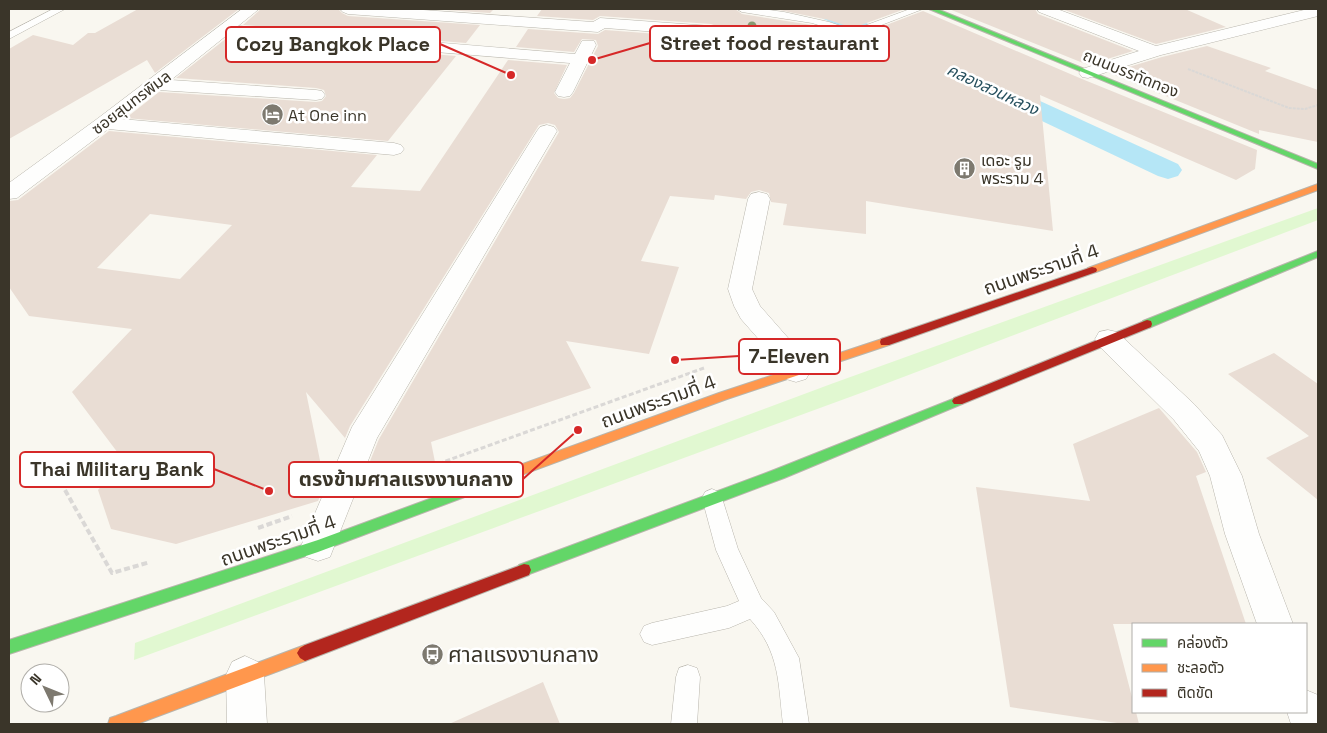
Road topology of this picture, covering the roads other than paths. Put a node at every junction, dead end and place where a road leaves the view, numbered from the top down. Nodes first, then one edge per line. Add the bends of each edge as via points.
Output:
1 (60, 9) edge
2 (251, 9) edge
3 (348, 9) edge
4 (742, 9) edge
5 (918, 9) edge
6 (932, 9) edge
7 (1044, 9) edge
8 (1318, 11) edge
9 (602, 20) edge
10 (461, 28) edge
11 (223, 30) junction
12 (711, 30) dead end
13 (9, 36) edge
14 (1155, 51) junction
15 (580, 59) junction
16 (430, 65) dead end
17 (1088, 73) junction
18 (156, 84) junction
19 (564, 92) dead end
20 (316, 95) dead end
21 (104, 123) junction
22 (547, 131) dead end
23 (394, 149) dead end
24 (1318, 166) edge
25 (1318, 187) edge
26 (9, 193) edge
27 (759, 199) dead end
28 (1318, 254) edge
29 (1108, 339) junction
30 (796, 372) junction
31 (712, 498) junction
32 (318, 546) junction
33 (753, 606) junction
34 (1275, 623) edge
35 (652, 634) dead end
36 (9, 647) edge
37 (245, 675) junction
38 (688, 677) dead end
39 (116, 724) edge
40 (247, 724) edge
41 (684, 724) edge
42 (796, 724) edge

1 - 13 lane
2 - 11 street, ซอยสุนทรพิมล
3 - 10 street
4 - 5 lane via 796,17 853,33
6 - 17 main road, ถนนบรรทัดทอง
7 - 14 street
8 - 14 street
9 - 10 street
9 - 12 street
9 - 15 street
10 - 11 street
10 - 15 street
10 - 16 street
11 - 18 street, ซอยสุนทรพิมล
14 - 17 street
15 - 19 street
17 - 24 main road, ถนนบรรทัดทอง
18 - 20 street
18 - 21 street, ซอยสุนทรพิมล
21 - 23 street
21 - 26 street, ซอยสุนทรพิมล
22 - 32 street via 363,435
25 - 30 main road, ถนนพระรามที่ 4 via 1140,253
27 - 30 street via 740,289 744,304 778,343
28 - 29 main road
29 - 31 main road via 779,474
29 - 34 street via 1184,412 1211,444 1226,476 1242,534
30 - 32 main road, ถนนพระรามที่ 4
31 - 33 lane via 727,550
31 - 37 main road
32 - 36 main road, ถนนพระรามที่ 4
33 - 35 lane via 729,617
33 - 42 lane via 766,620 787,658
37 - 39 main road
37 - 40 street
38 - 41 lane

